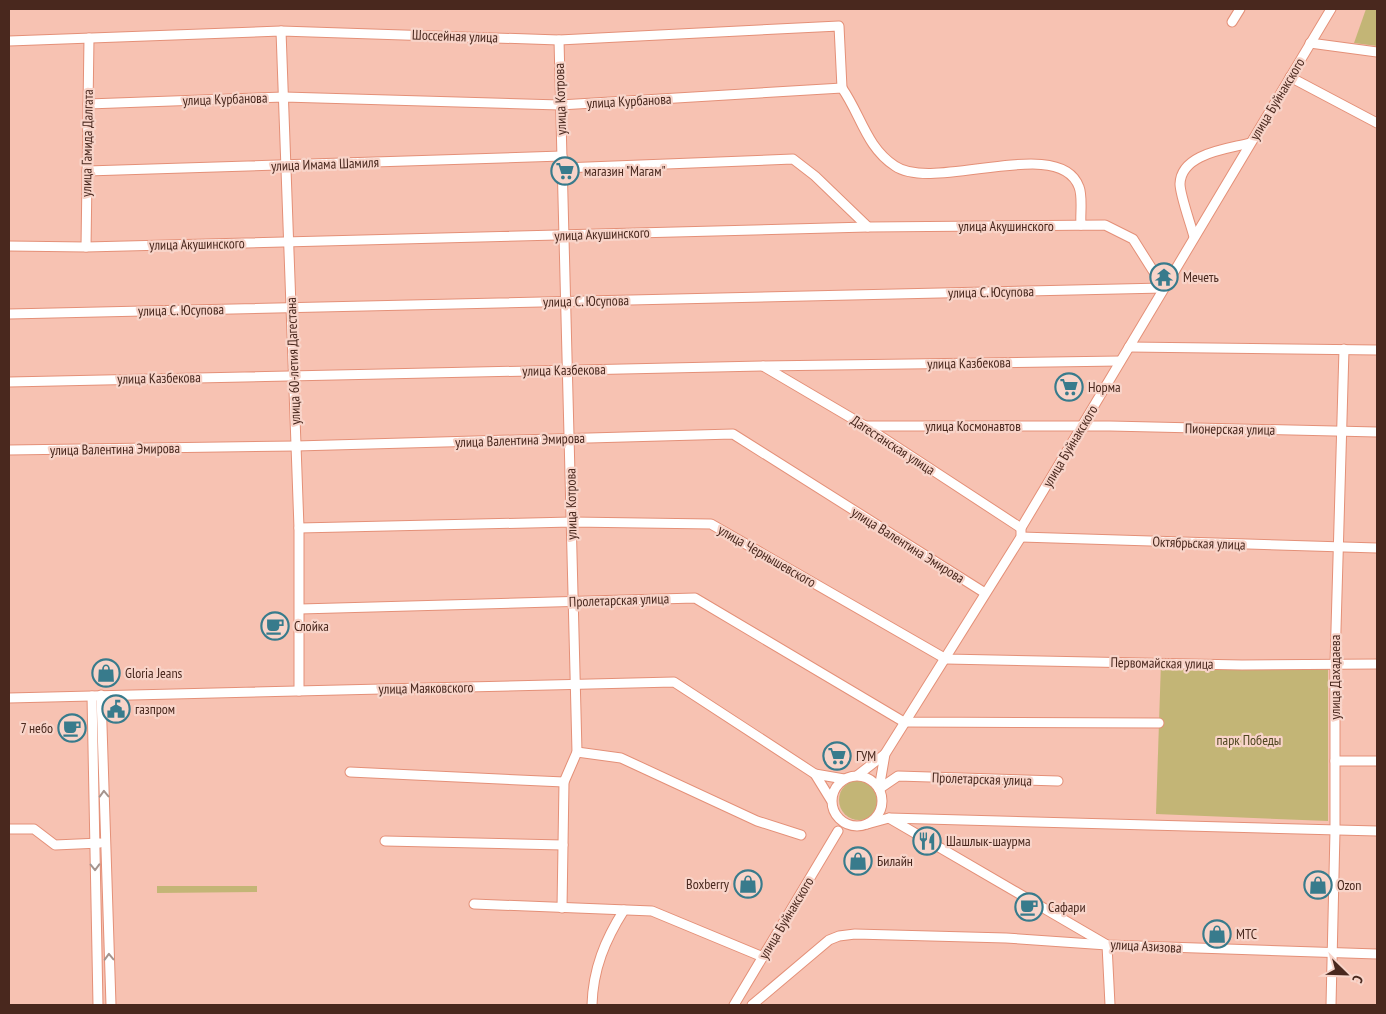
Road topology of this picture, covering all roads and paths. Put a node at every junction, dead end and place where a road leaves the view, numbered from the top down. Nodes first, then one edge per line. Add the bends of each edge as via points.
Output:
1 (1240, 9) edge
2 (1331, 9) edge
3 (1232, 22) dead end
4 (282, 31) junction
5 (89, 38) junction
6 (559, 40) junction
7 (9, 41) edge
8 (1310, 43) junction
9 (1377, 52) edge
10 (1290, 77) junction
11 (842, 88) junction
12 (284, 97) junction
13 (88, 104) junction
14 (560, 105) junction
15 (1377, 123) edge
16 (1250, 143) junction
17 (562, 156) junction
18 (286, 165) junction
19 (562, 168) junction
20 (87, 170) junction
21 (1081, 225) junction
22 (868, 226) junction
23 (564, 235) junction
24 (1194, 237) junction
25 (289, 242) junction
26 (9, 246) edge
27 (86, 247) junction
28 (1164, 288) junction
29 (566, 302) junction
30 (292, 307) junction
31 (9, 314) edge
32 (1128, 347) junction
33 (1344, 349) junction
34 (1377, 350) edge
35 (1120, 361) junction
36 (762, 366) junction
37 (568, 370) junction
38 (294, 375) junction
39 (9, 382) edge
40 (865, 426) junction
41 (1082, 426) junction
42 (1342, 432) junction
43 (1377, 432) edge
44 (570, 439) junction
45 (296, 446) junction
46 (9, 450) edge
47 (572, 522) junction
48 (299, 528) junction
49 (1021, 533) junction
50 (1338, 548) junction
51 (1377, 548) edge
52 (985, 593) junction
53 (574, 602) junction
54 (300, 609) junction
55 (946, 659) junction
56 (1335, 664) junction
57 (1377, 664) edge
58 (576, 684) junction
59 (299, 691) junction
60 (96, 696) junction
61 (9, 698) edge
62 (904, 722) junction
63 (1158, 724) dead end
64 (577, 752) junction
65 (885, 754) junction
66 (1335, 761) junction
67 (1377, 761) edge
68 (350, 772) dead end
69 (814, 774) junction
70 (858, 775) junction
71 (844, 779) junction
72 (1058, 781) dead end
73 (564, 782) junction
74 (879, 788) junction
75 (831, 800) junction
76 (882, 803) junction
77 (836, 815) junction
78 (889, 818) junction
79 (863, 825) junction
80 (9, 829) edge
81 (838, 831) junction
82 (1335, 831) junction
83 (1377, 831) edge
84 (800, 835) dead end
85 (385, 841) dead end
86 (106, 843) junction
87 (95, 844) junction
88 (563, 845) junction
89 (474, 904) dead end
90 (562, 908) junction
91 (624, 910) junction
92 (108, 927) junction
93 (97, 928) junction
94 (1107, 945) junction
95 (1331, 954) junction
96 (1377, 954) edge
97 (763, 957) junction
98 (98, 1005) edge
99 (110, 1005) edge
100 (592, 1005) edge
101 (734, 1005) edge
102 (752, 1005) edge
103 (1110, 1005) edge
104 (1331, 1005) edge

1 - 3 street
2 - 8 street, улица Буйнакского
4 - 5 street, Шоссейная улица
4 - 6 street, Шоссейная улица
4 - 12 street, улица 60-летия Дагестана
5 - 7 street, Шоссейная улица
5 - 13 street, улица Гамида Далгата
6 - 11 street, Шоссейная улица via 839,26
6 - 14 street, улица Котрова
8 - 9 street
8 - 10 street, улица Буйнакского
10 - 15 street
10 - 16 street, улица Буйнакского
11 - 14 street, улица Курбанова
11 - 21 street via 872,145 896,168 924,173 1045,163 1069,172 1079,187
12 - 13 street, улица Курбанова
12 - 14 street, улица Курбанова
12 - 18 street, улица 60-летия Дагестана
13 - 20 street, улица Гамида Далгата
14 - 17 street, улица Котрова
16 - 24 street, улица Буйнакского
16 - 24 street via 1197,157 1186,169 1180,183
17 - 18 street, улица Имама Шамиля
17 - 19 street, улица Котрова
18 - 20 street, улица Имама Шамиля
18 - 25 street, улица 60-летия Дагестана
19 - 22 street via 793,160 815,176
19 - 23 street, улица Котрова
20 - 27 street, улица Гамида Далгата
21 - 22 street, улица Акушинского
21 - 28 street, улица Акушинского via 1105,225 1133,239
22 - 23 street, улица Акушинского
23 - 25 street, улица Акушинского
23 - 29 street, улица Котрова
24 - 28 street, улица Буйнакского
25 - 27 street, улица Акушинского
25 - 30 street, улица 60-летия Дагестана
26 - 27 street, улица Акушинского
28 - 29 street, улица С. Юсупова
28 - 32 street, улица Буйнакского
29 - 30 street, улица С. Юсупова
29 - 37 street, улица Котрова
30 - 31 street, улица С. Юсупова
30 - 38 street, улица 60-летия Дагестана
32 - 33 street
32 - 35 street, улица Буйнакского
33 - 34 street
33 - 42 street, улица Дахадаева
35 - 36 street, улица Казбекова
35 - 41 street, улица Буйнакского
36 - 37 street, улица Казбекова
36 - 40 street, Дагестанская улица
37 - 38 street, улица Казбекова
37 - 44 street, улица Котрова
38 - 39 street, улица Казбекова
38 - 45 street, улица 60-летия Дагестана
40 - 41 street, улица Космонавтов
40 - 49 street, Дагестанская улица
41 - 42 street, Пионерская улица
41 - 49 street, улица Буйнакского
42 - 43 street, Пионерская улица
42 - 50 street, улица Дахадаева
44 - 45 street, улица Валентина Эмирова
44 - 47 street, улица Котрова
44 - 52 street, улица Валентина Эмирова via 733,434
45 - 46 street, улица Валентина Эмирова
45 - 48 street, улица 60-летия Дагестана
47 - 48 street, улица Чернышевского
47 - 53 street, улица Котрова
47 - 55 street, улица Чернышевского via 711,524
48 - 54 street, улица 60-летия Дагестана
49 - 50 street, Октябрьская улица
49 - 52 street, улица Буйнакского
50 - 51 street, Октябрьская улица
50 - 56 street, улица Дахадаева
52 - 55 street, улица Буйнакского
53 - 54 street, Пролетарская улица
53 - 58 street, улица Котрова
53 - 62 street, Пролетарская улица via 695,598
54 - 59 street, улица 60-летия Дагестана
55 - 56 street, Первомайская улица
55 - 62 street, улица Буйнакского
56 - 57 street, Первомайская улица
56 - 66 street, улица Дахадаева
58 - 59 street, улица Маяковского
58 - 64 street, улица Котрова
58 - 69 street, улица Маяковского via 674,682
59 - 60 street, улица Маяковского
60 - 61 street, улица Маяковского
86 -> 60 street
60 - 87 street
62 - 63 street
62 - 65 street, улица Буйнакского
64 - 73 street, улица Котрова
64 - 84 street via 621,758 757,821
65 - 70 street
65 - 74 street
66 - 67 street
66 - 82 street, улица Дахадаева
68 - 73 street
69 - 71 street
69 - 75 street
70 - 71 street
70 - 74 street via 868,777
71 - 75 street
72 - 74 street, Пролетарская улица via 898,776
73 - 88 street, улица Котрова
74 - 76 street
75 - 77 street
76 - 78 street
76 - 79 street via 880,812
77 - 79 street via 842,822
77 - 81 street
78 - 79 street
78 - 82 street
78 - 94 street, улица Азизова
79 - 81 street
80 - 87 street via 34,829 55,846
81 - 97 street, улица Буйнакского
82 - 83 street
82 - 95 street, улица Дахадаева
85 - 88 street
86 - 87 street
86 - 92 street
87 -> 93 street
88 - 90 street, улица Котрова
89 - 90 street
90 - 91 street
91 - 97 street via 652,911
91 - 100 street via 610,933 592,980
92 - 93 street
99 -> 92 street
93 - 98 street
94 - 95 street, улица Азизова
94 - 102 street via 1006,938 839,936 829,940
94 - 103 street
95 - 96 street, улица Азизова
95 - 104 street, улица Дахадаева
97 - 101 street, улица Буйнакского

